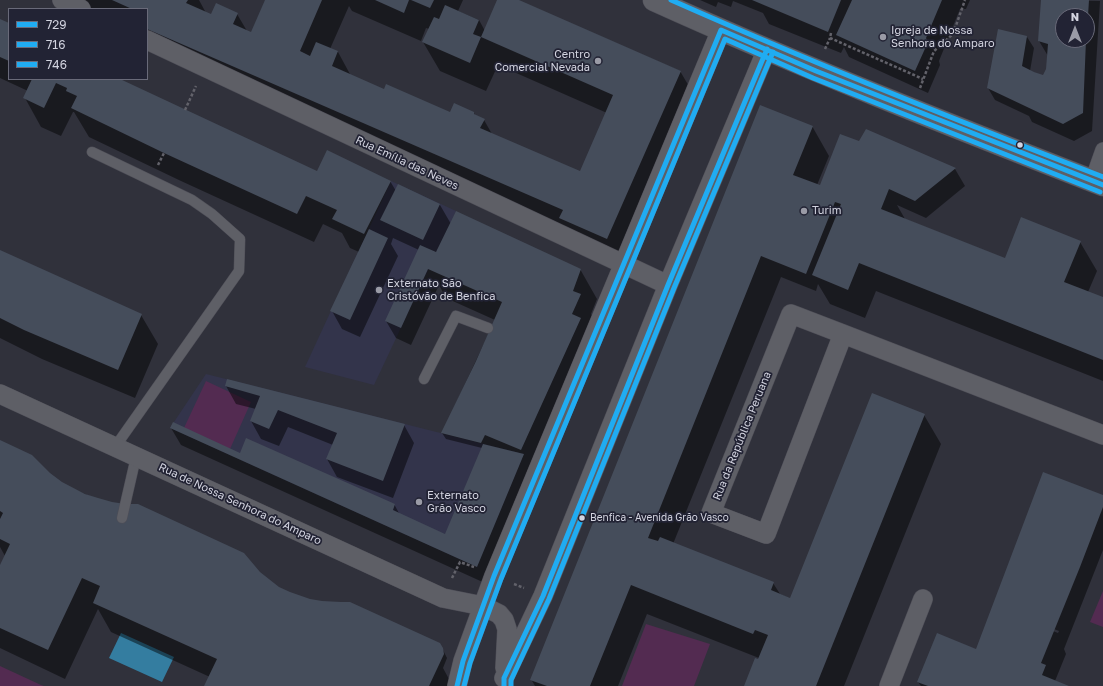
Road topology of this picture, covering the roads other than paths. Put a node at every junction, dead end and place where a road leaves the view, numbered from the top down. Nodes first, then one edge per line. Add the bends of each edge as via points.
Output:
1 (62, 0) edge
2 (654, 0) edge
3 (79, 8) edge
4 (721, 30) junction
5 (148, 40) edge
6 (767, 49) junction
7 (1103, 150) edge
8 (92, 152) dead end
9 (1098, 183) edge
10 (624, 265) junction
11 (668, 286) junction
12 (488, 328) dead end
13 (843, 334) junction
14 (424, 379) dead end
15 (0, 394) edge
16 (1103, 435) edge
17 (115, 447) junction
18 (136, 457) junction
19 (122, 518) dead end
20 (923, 599) dead end
21 (483, 606) junction
22 (504, 682) edge
23 (457, 686) edge
24 (889, 686) edge

1 - 3 street
2 - 4 street
4 - 6 street
4 - 10 street
5 - 10 street, Rua Emília das Neves
6 - 9 street via 823,74
6 - 11 street
7 - 9 street
8 - 17 lane via 192,200 240,239 239,271
10 - 11 street, Rua Emília das Neves
10 - 21 street
11 - 22 street via 543,596
12 - 14 lane via 456,316
13 - 13 street, Rua da República Peruana via 791,314 711,513 766,534
13 - 16 street, Rua da República Peruana
15 - 17 street, Rua de Nossa Senhora do Amparo
17 - 18 street, Rua de Nossa Senhora do Amparo
18 - 19 lane
18 - 21 street, Rua de Nossa Senhora do Amparo via 443,598
20 - 24 street
21 - 22 street, Rua de Nossa Senhora do Amparo via 499,614 504,620
21 - 23 street via 462,661

